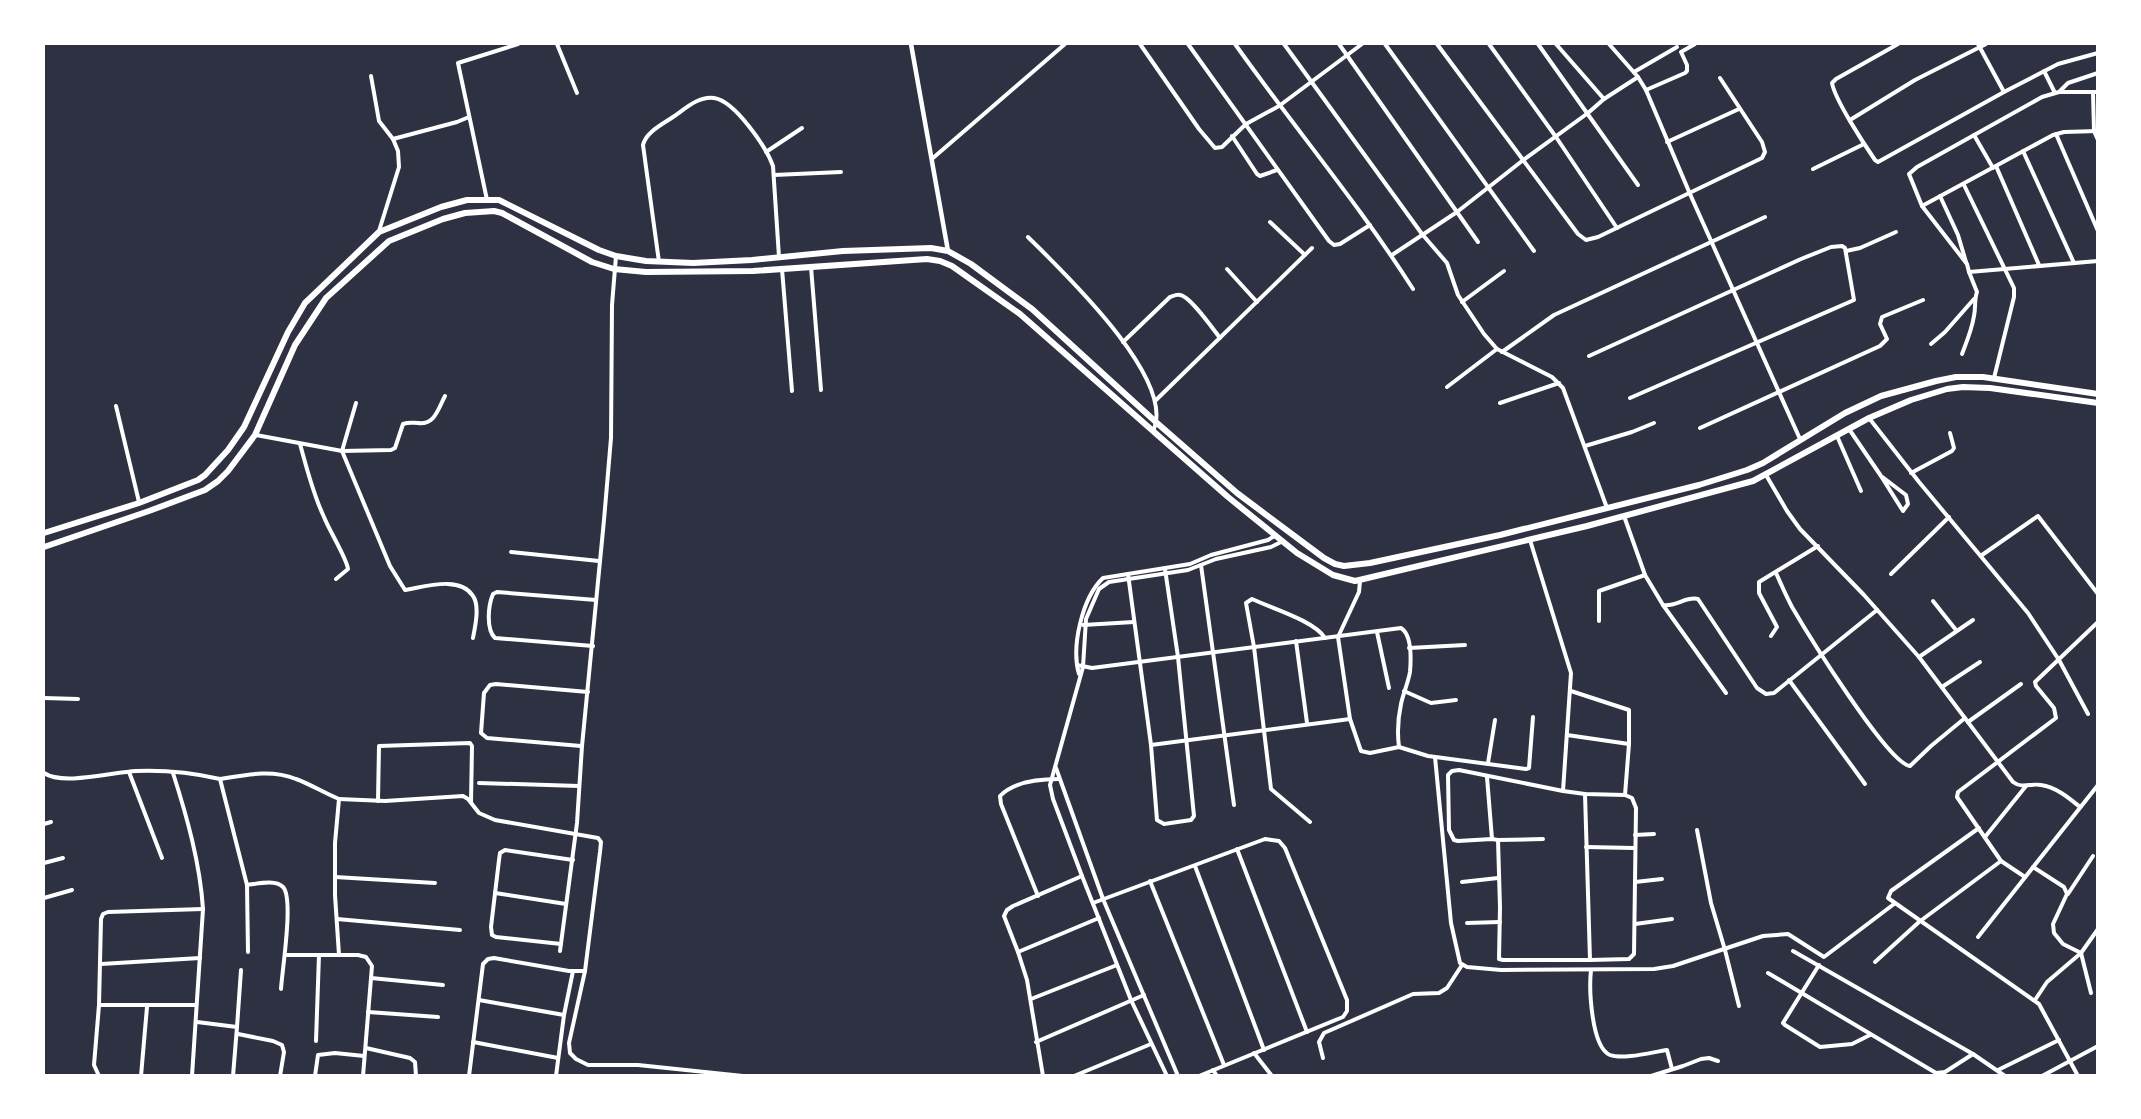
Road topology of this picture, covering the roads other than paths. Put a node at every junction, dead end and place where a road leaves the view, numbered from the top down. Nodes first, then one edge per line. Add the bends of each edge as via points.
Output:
1 (518, 44) edge
2 (557, 44) edge
3 (911, 44) edge
4 (1065, 44) edge
5 (1140, 44) edge
6 (1188, 44) edge
7 (1235, 44) edge
8 (1284, 44) edge
9 (1339, 44) edge
10 (1362, 44) edge
11 (1385, 44) edge
12 (1437, 44) edge
13 (1489, 44) edge
14 (1538, 44) edge
15 (1556, 44) edge
16 (1609, 44) edge
17 (1695, 44) edge
18 (1898, 44) edge
19 (1986, 44) edge
20 (1675, 45) edge
21 (1979, 45) edge
22 (1681, 52) junction
23 (2097, 53) edge
24 (1346, 54) junction
25 (2044, 71) junction
26 (1634, 72) junction
27 (2097, 73) edge
28 (370, 76) dead end
29 (1638, 77) junction
30 (1720, 78) dead end
31 (1311, 83) junction
32 (1646, 90) junction
33 (2004, 92) junction
34 (2057, 92) junction
35 (2095, 92) edge
36 (577, 93) dead end
37 (1604, 99) junction
38 (1279, 106) junction
39 (1739, 109) junction
40 (1588, 113) junction
41 (469, 117) junction
42 (1850, 120) junction
43 (1246, 124) junction
44 (802, 128) dead end
45 (2096, 131) edge
46 (2056, 134) junction
47 (1974, 135) junction
48 (1232, 136) junction
49 (1556, 136) junction
50 (393, 140) junction
51 (2097, 140) edge
52 (1667, 142) junction
53 (1864, 144) junction
54 (2023, 151) junction
55 (766, 152) junction
56 (933, 158) junction
57 (1522, 160) junction
58 (1994, 167) junction
59 (1813, 169) dead end
60 (1277, 170) junction
61 (841, 172) dead end
62 (774, 175) junction
63 (1638, 185) dead end
64 (1964, 185) junction
65 (1489, 187) junction
66 (1690, 194) junction
67 (1940, 196) junction
68 (488, 200) junction
69 (1922, 206) junction
70 (1457, 212) junction
71 (1765, 217) dead end
72 (1270, 222) dead end
73 (1370, 225) junction
74 (1617, 228) junction
75 (2097, 231) edge
76 (379, 232) junction
77 (1896, 232) dead end
78 (1422, 234) junction
79 (1028, 237) dead end
80 (1478, 242) dead end
81 (1712, 242) junction
82 (1312, 248) dead end
83 (948, 251) junction
84 (1534, 251) dead end
85 (1846, 251) junction
86 (1305, 255) junction
87 (1392, 255) junction
88 (616, 256) junction
89 (779, 257) junction
90 (752, 260) junction
91 (2097, 261) edge
92 (659, 262) junction
93 (2074, 263) junction
94 (1966, 264) junction
95 (2039, 265) junction
96 (811, 266) junction
97 (2004, 268) junction
98 (614, 269) junction
99 (782, 269) junction
100 (1227, 269) dead end
101 (1504, 270) dead end
102 (753, 271) junction
103 (1969, 272) junction
104 (1413, 289) dead end
105 (1733, 290) junction
106 (1974, 298) junction
107 (1923, 300) dead end
108 (1257, 302) junction
109 (1462, 302) junction
110 (1061, 335) junction
111 (1220, 338) junction
112 (1123, 342) junction
113 (1757, 342) junction
114 (1054, 344) junction
115 (1931, 344) dead end
116 (1497, 349) junction
117 (1502, 352) junction
118 (1962, 354) dead end
119 (1589, 356) dead end
120 (1994, 378) junction
121 (1558, 382) junction
122 (1447, 387) dead end
123 (2048, 387) junction
124 (821, 390) dead end
125 (792, 391) dead end
126 (1779, 393) junction
127 (2097, 394) edge
128 (445, 396) dead end
129 (2047, 396) junction
130 (1630, 398) dead end
131 (1156, 400) junction
132 (356, 403) dead end
133 (1500, 403) dead end
134 (2097, 403) edge
135 (116, 406) dead end
136 (1869, 418) junction
137 (1157, 423) junction
138 (1654, 423) dead end
139 (1700, 428) dead end
140 (1849, 429) junction
141 (1153, 431) junction
142 (1950, 433) dead end
143 (255, 435) junction
144 (1837, 435) junction
145 (1800, 439) junction
146 (300, 444) junction
147 (1585, 446) junction
148 (1787, 448) junction
149 (342, 451) junction
150 (1796, 458) junction
151 (1911, 473) junction
152 (1766, 475) junction
153 (1881, 476) junction
154 (1861, 491) dead end
155 (1647, 498) junction
156 (139, 503) junction
157 (1607, 509) junction
158 (1650, 509) junction
159 (1585, 515) junction
160 (1624, 516) junction
161 (1949, 517) junction
162 (1587, 526) junction
163 (44, 533) edge
164 (1277, 535) junction
165 (1530, 540) junction
166 (1283, 541) junction
167 (1818, 546) junction
168 (44, 547) edge
169 (511, 552) dead end
170 (1982, 555) junction
171 (1200, 560) junction
172 (599, 561) junction
173 (1201, 566) junction
174 (1165, 572) junction
175 (1776, 573) junction
176 (1891, 574) dead end
177 (1646, 575) junction
178 (1128, 577) junction
179 (336, 579) dead end
180 (1360, 581) junction
181 (2097, 594) edge
182 (596, 600) junction
183 (1933, 601) dead end
184 (1663, 605) junction
185 (1877, 610) junction
186 (1973, 620) dead end
187 (1599, 621) dead end
188 (1134, 622) junction
189 (2097, 622) edge
190 (1082, 625) junction
191 (1956, 630) junction
192 (1377, 632) junction
193 (1771, 636) dead end
194 (1338, 637) junction
195 (473, 638) dead end
196 (1325, 638) junction
197 (1296, 641) junction
198 (1465, 645) dead end
199 (593, 646) junction
200 (1254, 646) junction
201 (1409, 648) junction
202 (1214, 652) junction
203 (1822, 656) junction
204 (1178, 657) junction
205 (1919, 657) junction
206 (2058, 660) junction
207 (1980, 662) dead end
208 (1139, 663) junction
209 (1077, 665) junction
210 (1083, 666) junction
211 (1079, 674) junction
212 (1789, 681) junction
213 (2021, 684) dead end
214 (1942, 687) junction
215 (1389, 688) dead end
216 (1404, 691) junction
217 (1571, 691) junction
218 (588, 692) junction
219 (1726, 693) dead end
220 (44, 698) edge
221 (78, 699) dead end
222 (1456, 700) dead end
223 (2088, 714) dead end
224 (1533, 717) dead end
225 (1965, 718) junction
226 (1350, 719) junction
227 (1495, 720) dead end
228 (1968, 722) junction
229 (1307, 723) junction
230 (1264, 729) junction
231 (1225, 734) junction
232 (1567, 735) junction
233 (1187, 739) junction
234 (1629, 744) junction
235 (1150, 745) junction
236 (582, 746) junction
237 (1399, 747) junction
238 (1435, 758) junction
239 (1997, 761) junction
240 (1488, 763) junction
241 (1056, 768) junction
242 (129, 772) junction
243 (44, 773) edge
244 (173, 773) junction
245 (1487, 777) junction
246 (220, 779) junction
247 (1051, 779) junction
248 (1059, 779) junction
249 (479, 783) dead end
250 (1865, 784) dead end
251 (2097, 785) edge
252 (579, 786) junction
253 (2027, 786) junction
254 (1563, 791) junction
255 (1585, 794) junction
256 (1625, 795) junction
257 (339, 799) junction
258 (378, 801) junction
259 (471, 805) junction
260 (1234, 805) dead end
261 (2080, 807) junction
262 (51, 822) dead end
263 (1310, 822) dead end
264 (44, 824) edge
265 (1979, 828) junction
266 (1697, 830) dead end
267 (1654, 834) dead end
268 (576, 835) junction
269 (1635, 835) junction
270 (1985, 837) junction
271 (1491, 839) junction
272 (1543, 839) dead end
273 (1498, 840) junction
274 (1587, 847) junction
275 (1634, 848) junction
276 (1237, 849) junction
277 (2093, 856) dead end
278 (63, 858) dead end
279 (162, 858) dead end
280 (573, 860) junction
281 (2001, 861) junction
282 (44, 863) edge
283 (1195, 866) junction
284 (2033, 867) junction
285 (1082, 876) junction
286 (335, 877) junction
287 (2025, 877) junction
288 (1498, 878) junction
289 (1662, 879) dead end
290 (1150, 881) junction
291 (1462, 882) dead end
292 (1635, 882) junction
293 (435, 883) dead end
294 (247, 885) junction
295 (72, 890) dead end
296 (495, 893) junction
297 (2067, 894) junction
298 (1038, 896) junction
299 (44, 898) edge
300 (1103, 899) junction
301 (1093, 903) junction
302 (566, 904) junction
303 (1894, 904) junction
304 (203, 909) junction
305 (1099, 918) junction
306 (337, 919) junction
307 (1672, 920) dead end
308 (1500, 922) junction
309 (1919, 922) junction
310 (1467, 923) dead end
311 (1635, 924) junction
312 (2097, 929) edge
313 (460, 930) dead end
314 (1978, 937) dead end
315 (561, 944) junction
316 (1725, 950) junction
317 (560, 951) dead end
318 (1793, 951) dead end
319 (248, 952) dead end
320 (1018, 952) junction
321 (2081, 953) junction
322 (285, 955) junction
323 (319, 955) junction
324 (339, 955) junction
325 (200, 958) junction
326 (1590, 960) junction
327 (1875, 962) dead end
328 (101, 964) junction
329 (1117, 965) junction
330 (1462, 965) junction
331 (1819, 965) junction
332 (241, 970) dead end
333 (1591, 970) junction
334 (573, 971) junction
335 (585, 971) junction
336 (1768, 973) dead end
337 (371, 978) junction
338 (442, 985) dead end
339 (281, 989) dead end
340 (2091, 993) dead end
341 (1801, 994) junction
342 (1144, 995) junction
343 (1031, 999) junction
344 (479, 1000) junction
345 (1131, 1000) junction
346 (2035, 1000) junction
347 (99, 1005) junction
348 (196, 1005) junction
349 (147, 1006) junction
350 (1739, 1006) dead end
351 (368, 1012) junction
352 (564, 1015) junction
353 (438, 1017) dead end
354 (197, 1022) junction
355 (237, 1027) junction
356 (1307, 1032) junction
357 (238, 1035) junction
358 (1870, 1035) junction
359 (2059, 1040) junction
360 (316, 1041) dead end
361 (473, 1042) junction
362 (1036, 1042) junction
363 (1151, 1044) junction
364 (2097, 1046) edge
365 (366, 1048) junction
366 (1264, 1050) junction
367 (1254, 1053) junction
368 (1973, 1054) junction
369 (364, 1056) junction
370 (558, 1058) junction
371 (1323, 1058) dead end
372 (2069, 1060) junction
373 (1718, 1061) dead end
374 (1224, 1065) junction
375 (1672, 1069) junction
376 (1213, 1070) junction
377 (1997, 1070) junction
378 (99, 1076) edge
379 (141, 1076) edge
380 (192, 1076) edge
381 (233, 1076) edge
382 (280, 1076) edge
383 (315, 1076) edge
384 (363, 1076) edge
385 (416, 1076) edge
386 (469, 1076) edge
387 (556, 1076) edge
388 (743, 1076) edge
389 (1042, 1076) edge
390 (1074, 1076) edge
391 (1167, 1076) edge
392 (1178, 1076) edge
393 (1199, 1076) edge
394 (1217, 1076) edge
395 (1272, 1076) edge
396 (1651, 1076) edge
397 (2006, 1076) edge
398 (2042, 1076) edge
399 (2078, 1076) edge

1 - 41 street via 458,63
2 - 36 street
3 - 56 street
4 - 56 street
5 - 48 street via 1209,142 1215,148 1222,147
6 - 43 street
7 - 38 street
8 - 31 street
9 - 24 street
10 - 24 street
11 - 65 street
12 - 57 street
13 - 49 street
14 - 40 street
15 - 37 street
16 - 26 street
17 - 22 street
18 - 42 street via 1833,81 1833,91
19 - 21 street
20 - 22 street
20 - 26 street
21 - 33 street
21 - 42 street
22 - 32 street via 1687,71
23 - 25 street
24 - 31 street
24 - 70 street
25 - 33 street
25 - 34 street
26 - 29 street
27 - 34 street via 2068,83
28 - 50 street via 379,122
29 - 32 street
29 - 37 street
30 - 39 street
31 - 38 street
31 - 78 street
32 - 52 street
33 - 53 street via 1880,162
34 - 35 street
34 - 47 street
35 - 45 street
37 - 40 street
38 - 43 street
38 - 73 street
39 - 52 street
39 - 66 street via 1762,142 1762,158
40 - 49 street
40 - 63 street
41 - 50 street
41 - 68 street
42 - 53 street
43 - 48 street
43 - 60 street
44 - 55 street
45 - 46 street
45 - 51 street
46 - 54 street
46 - 75 street
47 - 58 street
47 - 69 street via 1911,171
48 - 60 street via 1257,174
49 - 57 street
49 - 74 street
50 - 76 street via 399,167
52 - 66 street
53 - 59 street
54 - 58 street
54 - 93 street
55 - 62 street
55 - 92 street via 739,114 714,98 694,102 646,136 643,145
56 - 83 street
57 - 65 street
57 - 74 street via 1584,240
58 - 64 street
58 - 95 street
60 - 73 street via 1334,245
61 - 62 street
62 - 89 street
64 - 67 street
64 - 97 street
65 - 70 street
65 - 84 street
66 - 74 street
66 - 81 street
67 - 69 street
67 - 94 street
68 - 76 main road via 467,200 441,207
68 - 88 main road via 499,200
69 - 94 street
70 - 78 street
70 - 80 street
71 - 81 street
72 - 86 street
73 - 87 street
76 - 156 main road via 305,303 244,427 220,459 198,480
77 - 85 street
78 - 87 street
78 - 109 street via 1447,263
79 - 112 street via 1106,318
81 - 105 street
81 - 117 street via 1554,315
82 - 86 street
83 - 89 main road via 865,250
83 - 110 main road via 972,264
85 - 105 street via 1842,246 1832,247
85 - 113 street via 1854,300
86 - 108 street
87 - 104 street
88 - 92 main road
88 - 98 street
89 - 90 main road
90 - 92 main road
90 - 102 main road
91 - 93 street
93 - 95 street
94 - 103 street
95 - 97 street
96 - 99 main road
96 - 114 main road via 940,261 958,269 1020,314
96 - 124 street
97 - 103 street
97 - 120 street via 2013,284 2014,297
98 - 102 main road via 657,273
98 - 143 main road via 571,252 494,211 465,213 391,239 314,313 295,345
98 - 172 street via 611,438
99 - 102 main road
99 - 125 street
100 - 108 street
101 - 109 street
103 - 106 street via 1977,292
105 - 113 street
105 - 119 street
106 - 115 street
106 - 118 street via 1974,316
107 - 126 street via 1882,317 1880,324 1887,339 1884,344
108 - 111 street
109 - 116 street
110 - 114 main road
110 - 137 main road
111 - 112 street via 1192,304 1178,294
111 - 131 street
112 - 131 street
113 - 126 street
113 - 130 street
114 - 141 main road
116 - 117 street
116 - 122 street
117 - 121 street
120 - 123 main road
120 - 145 main road via 1956,377 1899,390 1845,412
121 - 133 street
121 - 147 street
123 - 127 main road
123 - 129 main road
126 - 139 street
126 - 145 street
128 - 149 street via 428,423 403,424 395,448
129 - 134 main road
129 - 136 main road via 1963,387 1930,394
131 - 137 street
132 - 149 street
135 - 156 street
136 - 140 main road
136 - 151 street
137 - 141 street
137 - 159 main road via 1243,498 1335,564 1370,563
138 - 147 street
140 - 144 main road
140 - 153 street
141 - 164 main road
142 - 151 street via 1952,451
143 - 146 street
143 - 168 main road via 228,471 205,490
144 - 150 main road
144 - 154 street
145 - 148 main road
146 - 149 street
146 - 179 street via 322,515 347,562 348,569
147 - 157 street
148 - 150 main road
148 - 155 main road via 1747,470
149 - 195 street via 401,585 405,590 449,584 468,590 476,603
150 - 152 main road
151 - 161 street
152 - 158 main road
152 - 167 street via 1786,511
153 - 153 street via 1892,494 1903,511 1908,504 1906,495
155 - 157 main road
155 - 158 main road
156 - 163 main road
157 - 159 main road
158 - 160 main road
159 - 162 main road
160 - 162 main road
160 - 177 street
161 - 170 street
161 - 176 street
162 - 165 main road
164 - 166 main road
164 - 171 street
165 - 180 main road
165 - 217 street via 1571,673
166 - 173 street
166 - 180 main road via 1333,576
167 - 175 street
167 - 185 street
169 - 172 street
170 - 181 street via 2038,516
170 - 206 street via 2028,613
171 - 173 street
171 - 174 street
172 - 182 street
173 - 174 street
173 - 202 street
174 - 178 street
174 - 204 street
175 - 193 street via 1758,585 1776,623
175 - 203 street
177 - 184 street
177 - 187 street via 1599,591
178 - 188 street
178 - 190 street via 1109,576 1098,583
180 - 194 street via 1359,592
182 - 199 street
182 - 199 street via 496,592 490,605 489,628 495,638
183 - 191 street
184 - 212 street via 1698,599 1757,688 1766,694 1774,693
184 - 219 street
185 - 203 street
185 - 205 street
186 - 191 street
188 - 190 street
188 - 208 street
189 - 206 street
190 - 209 street
190 - 210 street
191 - 205 street
192 - 194 street
192 - 201 street via 1403,629
192 - 215 street
194 - 196 street
194 - 226 street
196 - 197 street
196 - 200 street via 1320,630 1250,598 1246,603
197 - 200 street
197 - 229 street
198 - 201 street
199 - 218 street
200 - 202 street
200 - 230 street
201 - 216 street via 1410,673
202 - 204 street
202 - 231 street
203 - 212 street
203 - 225 street via 1902,763 1910,766
204 - 208 street
204 - 233 street
205 - 214 street
206 - 223 street
206 - 239 street via 2035,682 2054,708 2056,718
207 - 214 street
208 - 210 street
208 - 235 street
209 - 210 street
209 - 211 street
210 - 211 street
211 - 241 street
212 - 250 street
213 - 228 street
214 - 225 street
216 - 222 street via 1431,703
216 - 237 street
217 - 232 street
217 - 234 street via 1626,708 1630,715
218 - 236 street
218 - 236 street via 496,684 484,693 481,733 487,738
220 - 221 street
224 - 240 street via 1529,768
225 - 228 street
226 - 229 street
226 - 237 street via 1363,752
227 - 240 street
228 - 239 street
229 - 230 street
230 - 231 street
230 - 263 street via 1271,789
231 - 233 street
231 - 260 street
232 - 234 street
232 - 254 street
233 - 235 street
233 - 235 street via 1194,818 1164,824 1157,820
234 - 256 street
236 - 252 street
237 - 238 street
238 - 240 street
238 - 330 street via 1451,923
239 - 253 street via 2016,785
239 - 265 street via 1958,792 1957,797
241 - 247 street
241 - 248 street
242 - 243 street via 78,778 50,777
242 - 244 street
242 - 279 street
244 - 246 street
244 - 304 street via 201,882
245 - 254 street
245 - 271 street
245 - 271 street via 1459,770 1448,775 1449,830 1458,841
246 - 257 street via 256,773 281,774
246 - 294 street
247 - 248 street
247 - 285 street via 1053,799
247 - 298 street via 1033,780 1000,796
248 - 300 street
249 - 252 street
251 - 261 street
252 - 268 street
253 - 261 street via 2048,787
253 - 270 street
254 - 255 street
255 - 256 street
255 - 274 street
256 - 269 street via 1634,802
257 - 258 street
257 - 286 street
258 - 259 street via 458,795
258 - 259 street via 379,746 470,743
259 - 268 street via 478,813 495,820
261 - 284 street
262 - 264 street
265 - 270 street
265 - 303 street via 1891,891 1888,898
266 - 316 street
267 - 269 street
268 - 280 street
268 - 335 street via 594,836 601,842
269 - 275 street
270 - 281 street
271 - 273 street
272 - 273 street
273 - 288 street
274 - 275 street
274 - 326 street
275 - 292 street
276 - 283 street
276 - 356 street
276 - 356 street via 1265,838 1279,841 1285,848 1347,1000 1343,1017
277 - 297 street
278 - 282 street
280 - 296 street via 503,850
280 - 302 street
281 - 287 street
281 - 309 street
283 - 290 street
283 - 366 street
284 - 287 street
284 - 297 street via 2064,887
285 - 298 street
285 - 301 street
286 - 293 street
286 - 306 street
287 - 314 street
288 - 291 street
288 - 308 street
289 - 292 street
290 - 300 street
290 - 374 street
292 - 311 street
294 - 319 street
294 - 322 street via 273,883 283,887 288,897
295 - 299 street
296 - 302 street
296 - 315 street via 492,935
297 - 321 street via 2052,924 2054,933 2063,944
298 - 320 street via 1007,910 1004,916
300 - 301 street
300 - 342 street
301 - 305 street
302 - 315 street
303 - 309 street
303 - 316 street via 1824,957 1788,934 1763,936
304 - 325 street
304 - 328 street via 105,913 101,919
305 - 320 street
305 - 329 street
306 - 313 street
306 - 324 street
307 - 311 street
308 - 310 street
308 - 326 street via 1501,960
309 - 327 street
309 - 346 street
311 - 326 street via 1632,957
312 - 321 street
315 - 317 street
316 - 333 street via 1654,969
316 - 350 street
318 - 331 street
320 - 343 street
321 - 340 street
321 - 346 street via 2047,982
322 - 323 street
322 - 339 street
323 - 324 street
323 - 360 street
324 - 337 street via 366,957 372,966
325 - 328 street
325 - 348 street
328 - 347 street
329 - 343 street
329 - 345 street
330 - 333 street via 1502,970
330 - 371 street via 1447,988 1439,993 1413,994 1324,1033 1319,1042
331 - 341 street
331 - 368 street
332 - 355 street
333 - 375 street via 1591,1002 1604,1050 1619,1057 1667,1050
334 - 335 street
334 - 344 street via 488,959 483,964
334 - 352 street
335 - 388 street via 569,1043 570,1053 576,1059 588,1065 638,1065
336 - 341 street
337 - 338 street
337 - 351 street
341 - 358 street
341 - 358 street via 1783,1023 1820,1047 1852,1044
342 - 345 street
342 - 392 street
343 - 362 street
344 - 352 street
344 - 361 street
345 - 362 street
345 - 363 street
346 - 359 street
347 - 349 street
347 - 378 street via 94,1065
348 - 349 street
348 - 354 street
349 - 379 street
351 - 353 street
351 - 365 street
352 - 370 street
354 - 355 street
354 - 380 street
355 - 357 street
356 - 366 street
357 - 381 street
357 - 382 street via 282,1045
358 - 368 street via 1936,1073 1945,1072
359 - 372 street
359 - 377 street
361 - 370 street
361 - 386 street
362 - 389 street
363 - 390 street
363 - 391 street
364 - 372 street
365 - 369 street
365 - 385 street via 410,1058 415,1062
366 - 367 street
367 - 374 street
367 - 395 street
368 - 377 street
369 - 383 street via 318,1055
369 - 384 street
370 - 387 street
372 - 398 street
372 - 399 street
373 - 375 street via 1701,1059
374 - 376 street
375 - 396 street
376 - 393 street
376 - 394 street
377 - 397 street

